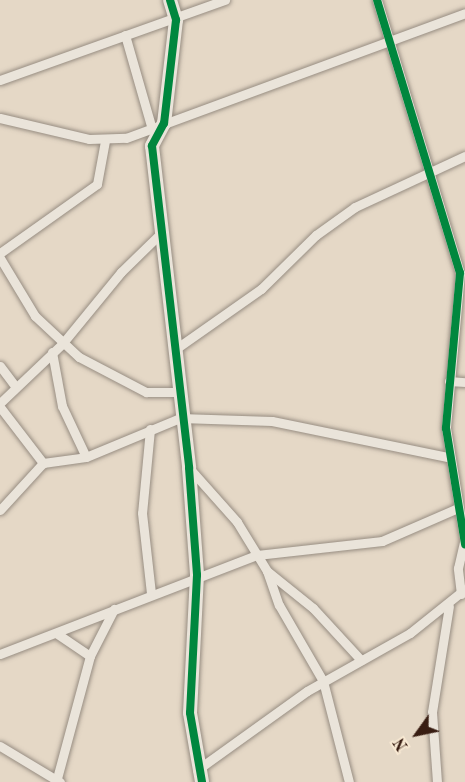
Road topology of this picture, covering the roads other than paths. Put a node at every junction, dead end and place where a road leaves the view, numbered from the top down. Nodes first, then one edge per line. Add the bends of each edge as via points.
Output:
1 (170, 0) edge
2 (225, 0) edge
3 (377, 0) edge
4 (465, 12) edge
5 (176, 20) junction
6 (126, 35) junction
7 (392, 40) junction
8 (0, 80) edge
9 (0, 118) edge
10 (158, 126) junction
11 (105, 141) junction
12 (465, 156) edge
13 (428, 171) junction
14 (161, 233) junction
15 (456, 250) junction
16 (0, 256) edge
17 (465, 262) edge
18 (462, 273) edge
19 (62, 344) junction
20 (177, 348) junction
21 (52, 352) junction
22 (0, 366) edge
23 (449, 381) junction
24 (465, 382) edge
25 (16, 387) junction
26 (183, 392) junction
27 (0, 405) edge
28 (184, 417) junction
29 (150, 429) junction
30 (86, 457) junction
31 (447, 457) junction
32 (43, 463) junction
33 (189, 468) junction
34 (465, 488) edge
35 (455, 490) junction
36 (458, 508) junction
37 (0, 510) edge
38 (465, 543) edge
39 (257, 555) junction
40 (267, 571) junction
41 (197, 575) junction
42 (463, 592) edge
43 (151, 593) junction
44 (449, 606) junction
45 (114, 609) junction
46 (56, 633) junction
47 (0, 654) edge
48 (90, 657) junction
49 (361, 660) junction
50 (323, 681) junction
51 (0, 746) edge
52 (199, 776) edge
53 (58, 781) edge
54 (349, 782) edge
55 (437, 782) edge

1 - 5 street
2 - 5 street
3 - 7 street
4 - 7 street
5 - 6 street
5 - 10 street
6 - 8 street
6 - 10 street
7 - 10 street
7 - 13 street
9 - 11 street
10 - 11 street
10 - 14 street via 152,147
11 - 16 street via 97,184
12 - 13 street
13 - 15 street
13 - 20 street via 355,207 316,235 261,289
14 - 19 street via 121,272
14 - 20 street
15 - 17 street
15 - 18 street
16 - 19 street via 35,316
18 - 23 street
19 - 21 street
19 - 26 street via 137,389
20 - 26 street
21 - 25 street
21 - 30 street via 62,406
22 - 25 street
23 - 24 street
23 - 31 street
25 - 27 street
26 - 28 street
27 - 32 street
28 - 29 street
28 - 31 street via 272,421
28 - 33 street
29 - 30 street
29 - 43 street via 142,513
30 - 32 street
31 - 35 street
32 - 37 street
33 - 39 street
33 - 41 street
34 - 35 street
35 - 36 street
36 - 38 street
36 - 39 street via 382,541
38 - 42 street via 458,568
39 - 40 street
39 - 41 street
40 - 49 street via 313,608
40 - 50 street via 279,605
41 - 43 street
41 - 52 street via 190,713
42 - 44 street
43 - 45 street
44 - 49 street
44 - 55 street via 432,712
45 - 46 street
45 - 48 street
46 - 47 street
46 - 48 street
48 - 53 street
49 - 50 street
50 - 52 street
50 - 54 street
51 - 53 street

